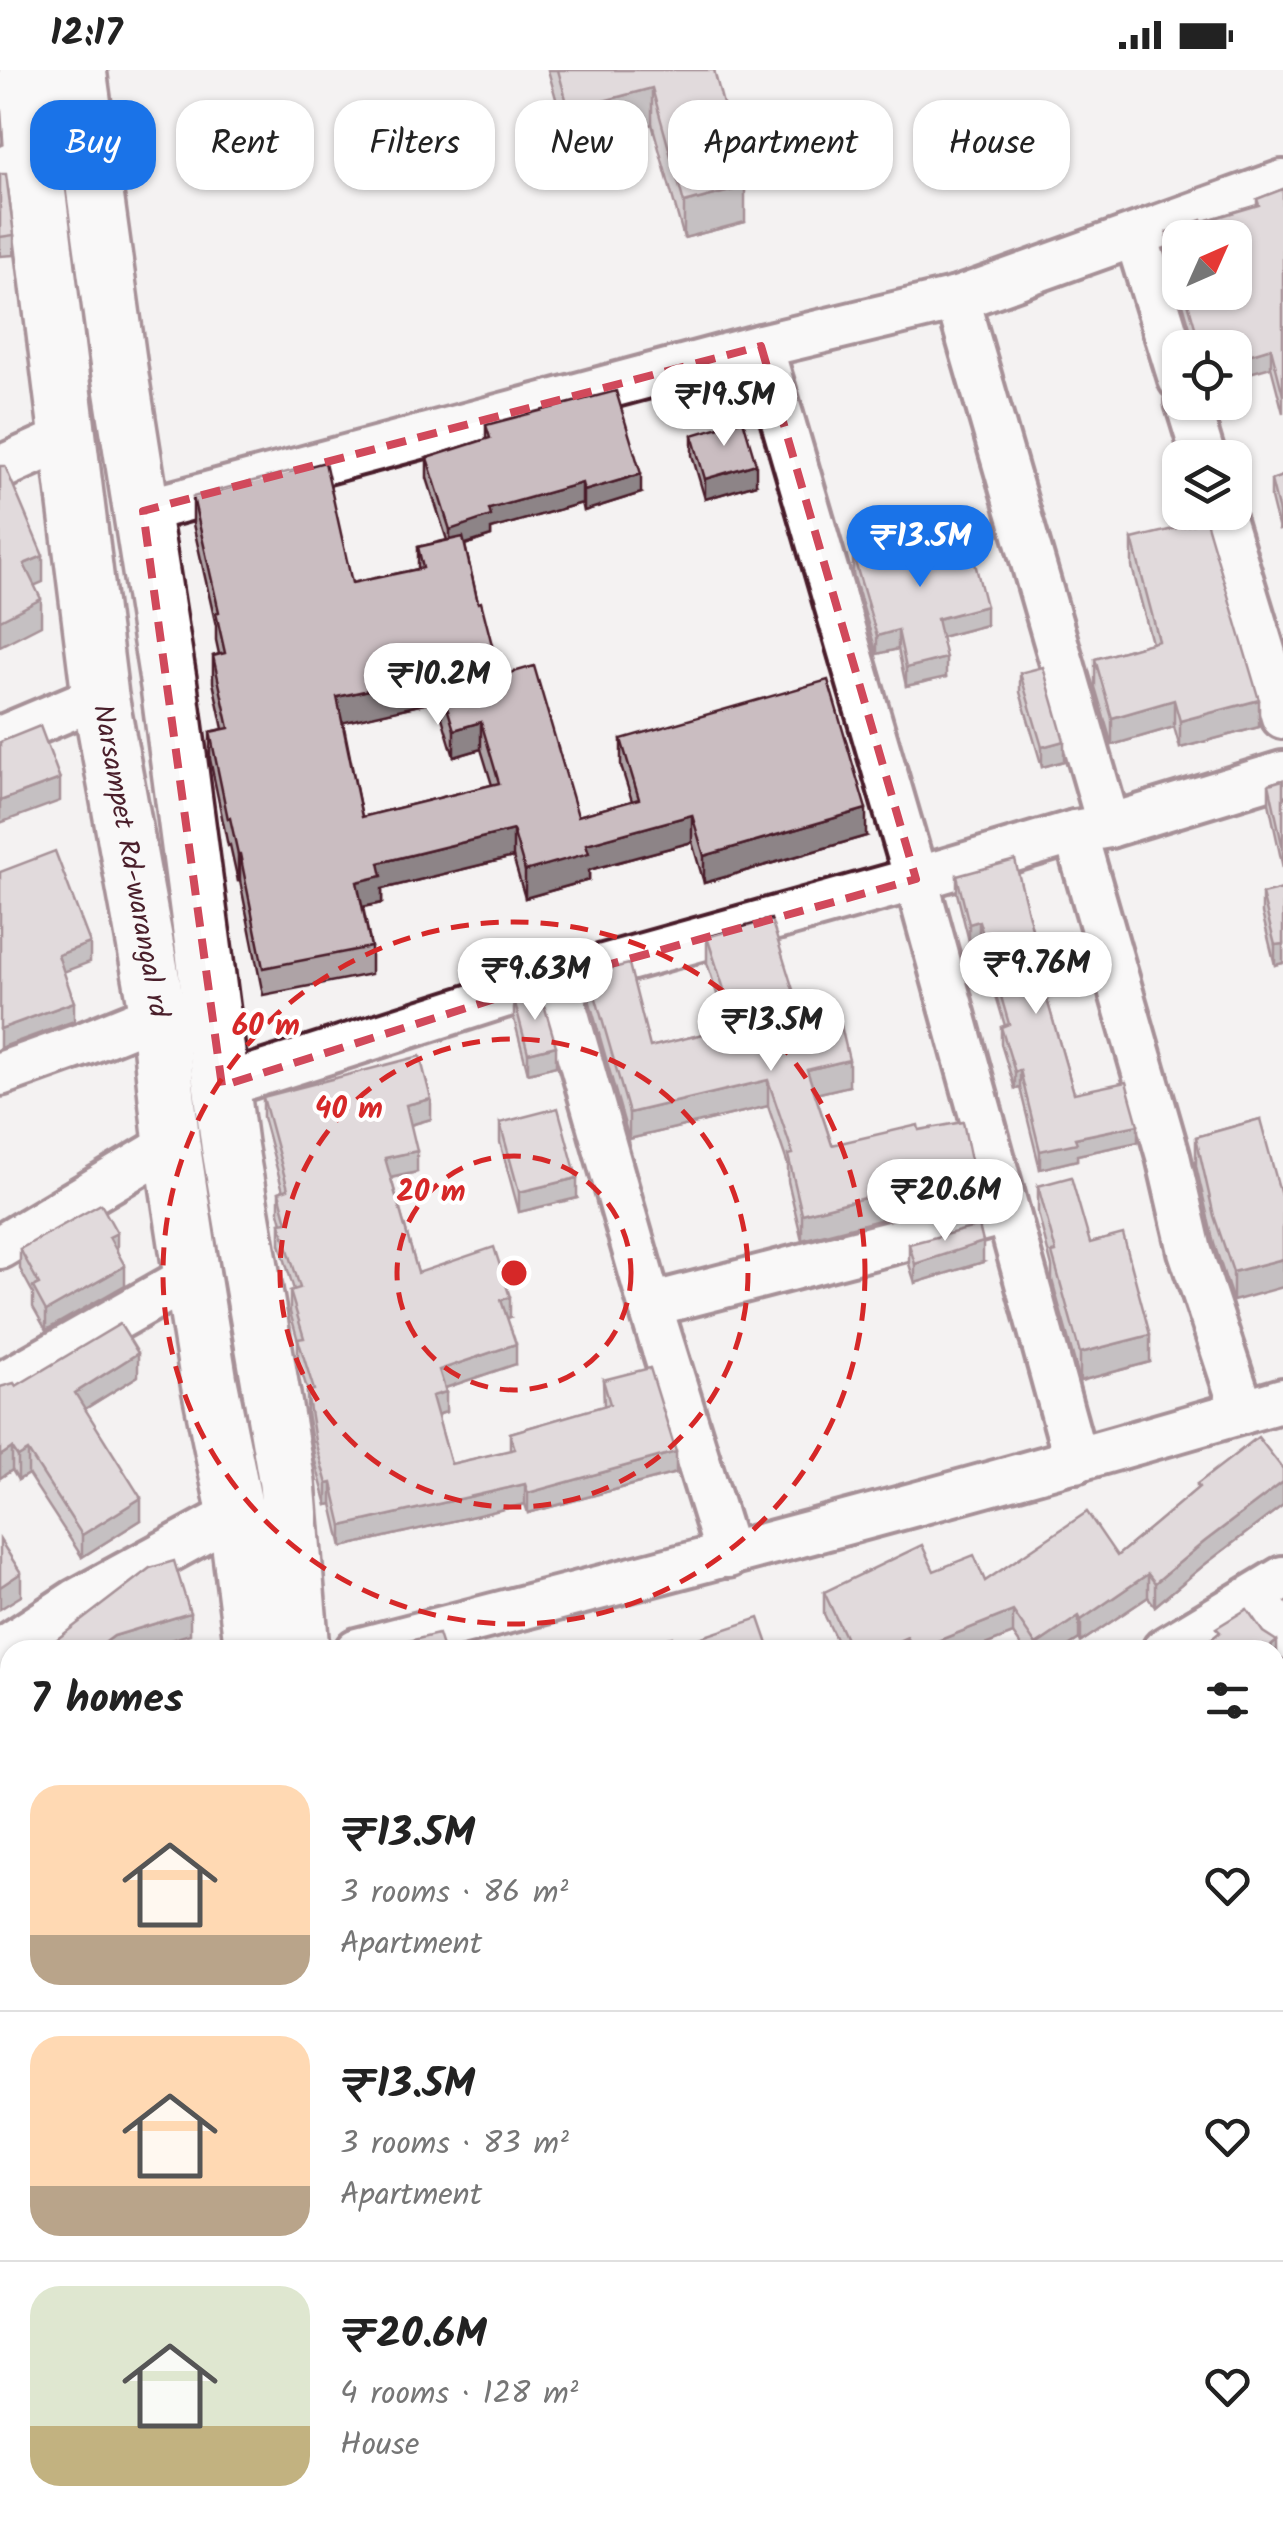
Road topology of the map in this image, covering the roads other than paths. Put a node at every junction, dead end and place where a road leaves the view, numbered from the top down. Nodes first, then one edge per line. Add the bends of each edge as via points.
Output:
1 (28, 70) edge
2 (78, 70) edge
3 (17, 163) edge
4 (1283, 182) edge
5 (1136, 236) junction
6 (957, 299) junction
7 (1165, 330) edge
8 (761, 346) junction
9 (69, 437) junction
10 (0, 468) edge
11 (143, 511) junction
12 (1226, 530) edge
13 (100, 696) junction
14 (1283, 718) edge
15 (0, 738) edge
16 (1283, 772) edge
17 (1092, 829) junction
18 (916, 879) junction
19 (557, 979) junction
20 (158, 1014) junction
21 (0, 1074) edge
22 (222, 1086) junction
23 (172, 1144) junction
24 (1006, 1213) junction
25 (0, 1247) edge
26 (192, 1276) junction
27 (650, 1305) junction
28 (0, 1385) edge
29 (1263, 1406) edge
30 (1076, 1461) junction
31 (236, 1514) junction
32 (728, 1556) junction
33 (1269, 1587) edge
34 (462, 1637) edge
35 (1283, 1637) edge
36 (18, 1640) edge
37 (252, 1640) edge
38 (300, 1640) edge
39 (1181, 1640) edge

1 - 3 main road, Narsampet Rd-warangal rd
2 - 11 main road, Narsampet Rd-warangal rd
3 - 9 main road, Narsampet Rd-warangal rd
4 - 5 street
5 - 6 street
5 - 7 street
6 - 8 street
6 - 17 street
8 - 11 street
8 - 18 street
9 - 10 street
9 - 13 main road, Narsampet Rd-warangal rd
11 - 22 main road, Narsampet Rd-warangal rd
12 - 14 street
13 - 15 street
13 - 20 main road, Narsampet Rd-warangal rd
16 - 17 street
17 - 18 street
17 - 29 street via 1190,1251
18 - 19 street
18 - 24 street
19 - 22 street
19 - 27 street
20 - 21 street
20 - 23 main road, Narsampet Rd-warangal rd
22 - 38 main road, Narsampet Rd-warangal rd via 287,1484
23 - 25 street
23 - 26 main road, Narsampet Rd-warangal rd
24 - 27 street
24 - 30 street
26 - 28 street
26 - 31 main road, Narsampet Rd-warangal rd
27 - 32 street
29 - 30 street
30 - 32 street
31 - 36 street
31 - 37 main road, Narsampet Rd-warangal rd
32 - 34 street
33 - 35 street
33 - 39 street

